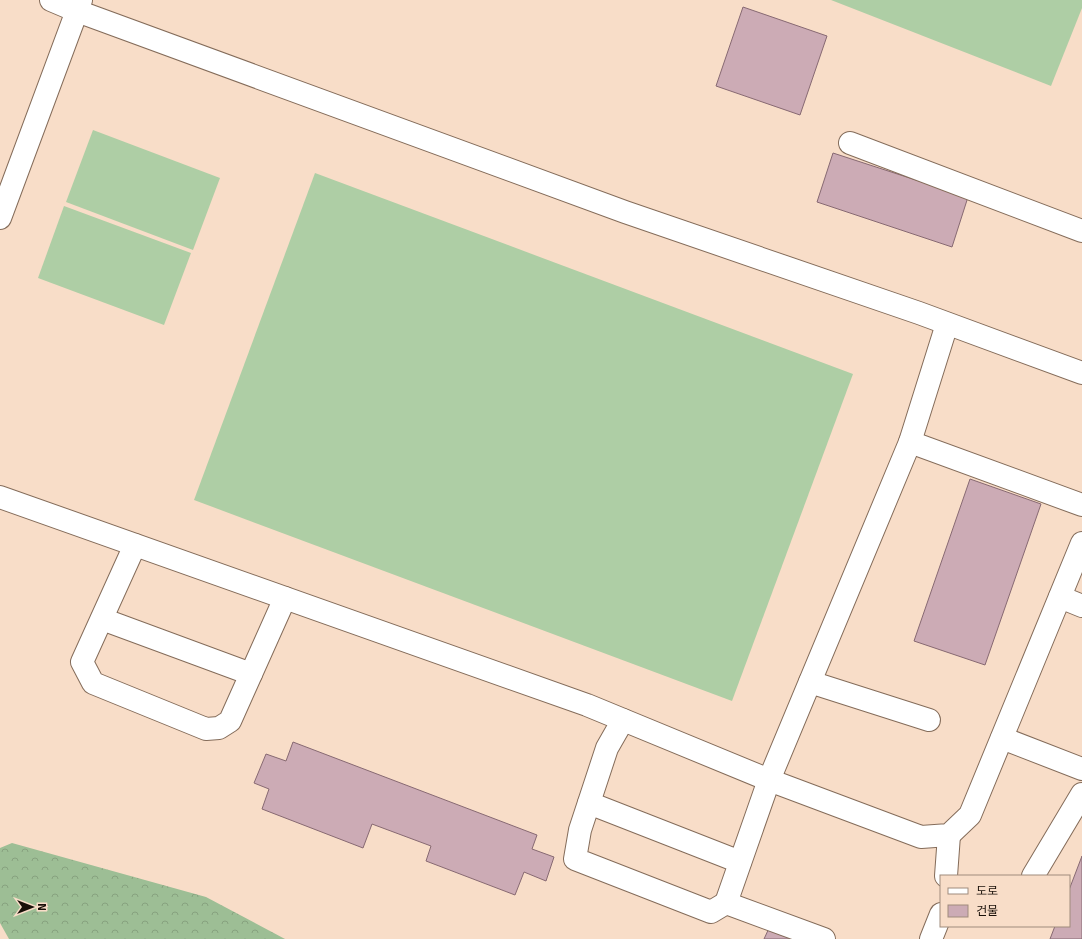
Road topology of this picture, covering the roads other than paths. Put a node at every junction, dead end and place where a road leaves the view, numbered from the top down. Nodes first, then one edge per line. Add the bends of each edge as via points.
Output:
1 (51, 0) edge
2 (79, 6) edge
3 (850, 143) dead end
4 (0, 218) edge
5 (1082, 231) edge
6 (947, 324) junction
7 (1082, 373) edge
8 (910, 442) junction
9 (0, 497) edge
10 (1082, 505) edge
11 (1082, 543) edge
12 (135, 545) junction
13 (285, 598) junction
14 (1060, 598) junction
15 (1082, 606) edge
16 (102, 619) junction
17 (251, 674) junction
18 (810, 682) junction
19 (623, 720) junction
20 (929, 720) dead end
21 (1002, 738) junction
22 (1082, 768) edge
23 (769, 780) junction
24 (1082, 794) edge
25 (589, 803) junction
26 (949, 835) junction
27 (740, 862) junction
28 (946, 875) edge
29 (1033, 875) edge
30 (726, 903) junction
31 (940, 917) edge
32 (824, 939) edge
33 (932, 939) edge

1 - 2 lane
2 - 4 lane
2 - 6 lane via 625,212
3 - 5 lane
6 - 7 lane
6 - 8 lane
8 - 10 lane
8 - 18 lane
9 - 12 lane
11 - 14 lane
12 - 13 lane
12 - 16 lane
13 - 17 lane
13 - 19 lane via 587,704
14 - 15 lane
14 - 21 lane
16 - 17 lane
16 - 17 lane via 82,662 93,683 206,729 219,728 230,721
18 - 20 lane
18 - 23 lane
19 - 23 lane
19 - 25 lane via 607,748
21 - 22 lane
21 - 26 lane via 970,815
23 - 26 lane via 921,837
23 - 27 lane
24 - 29 lane
25 - 27 lane
25 - 30 lane via 580,830 575,859 711,912
26 - 28 lane
27 - 30 lane
30 - 32 lane
31 - 33 lane

